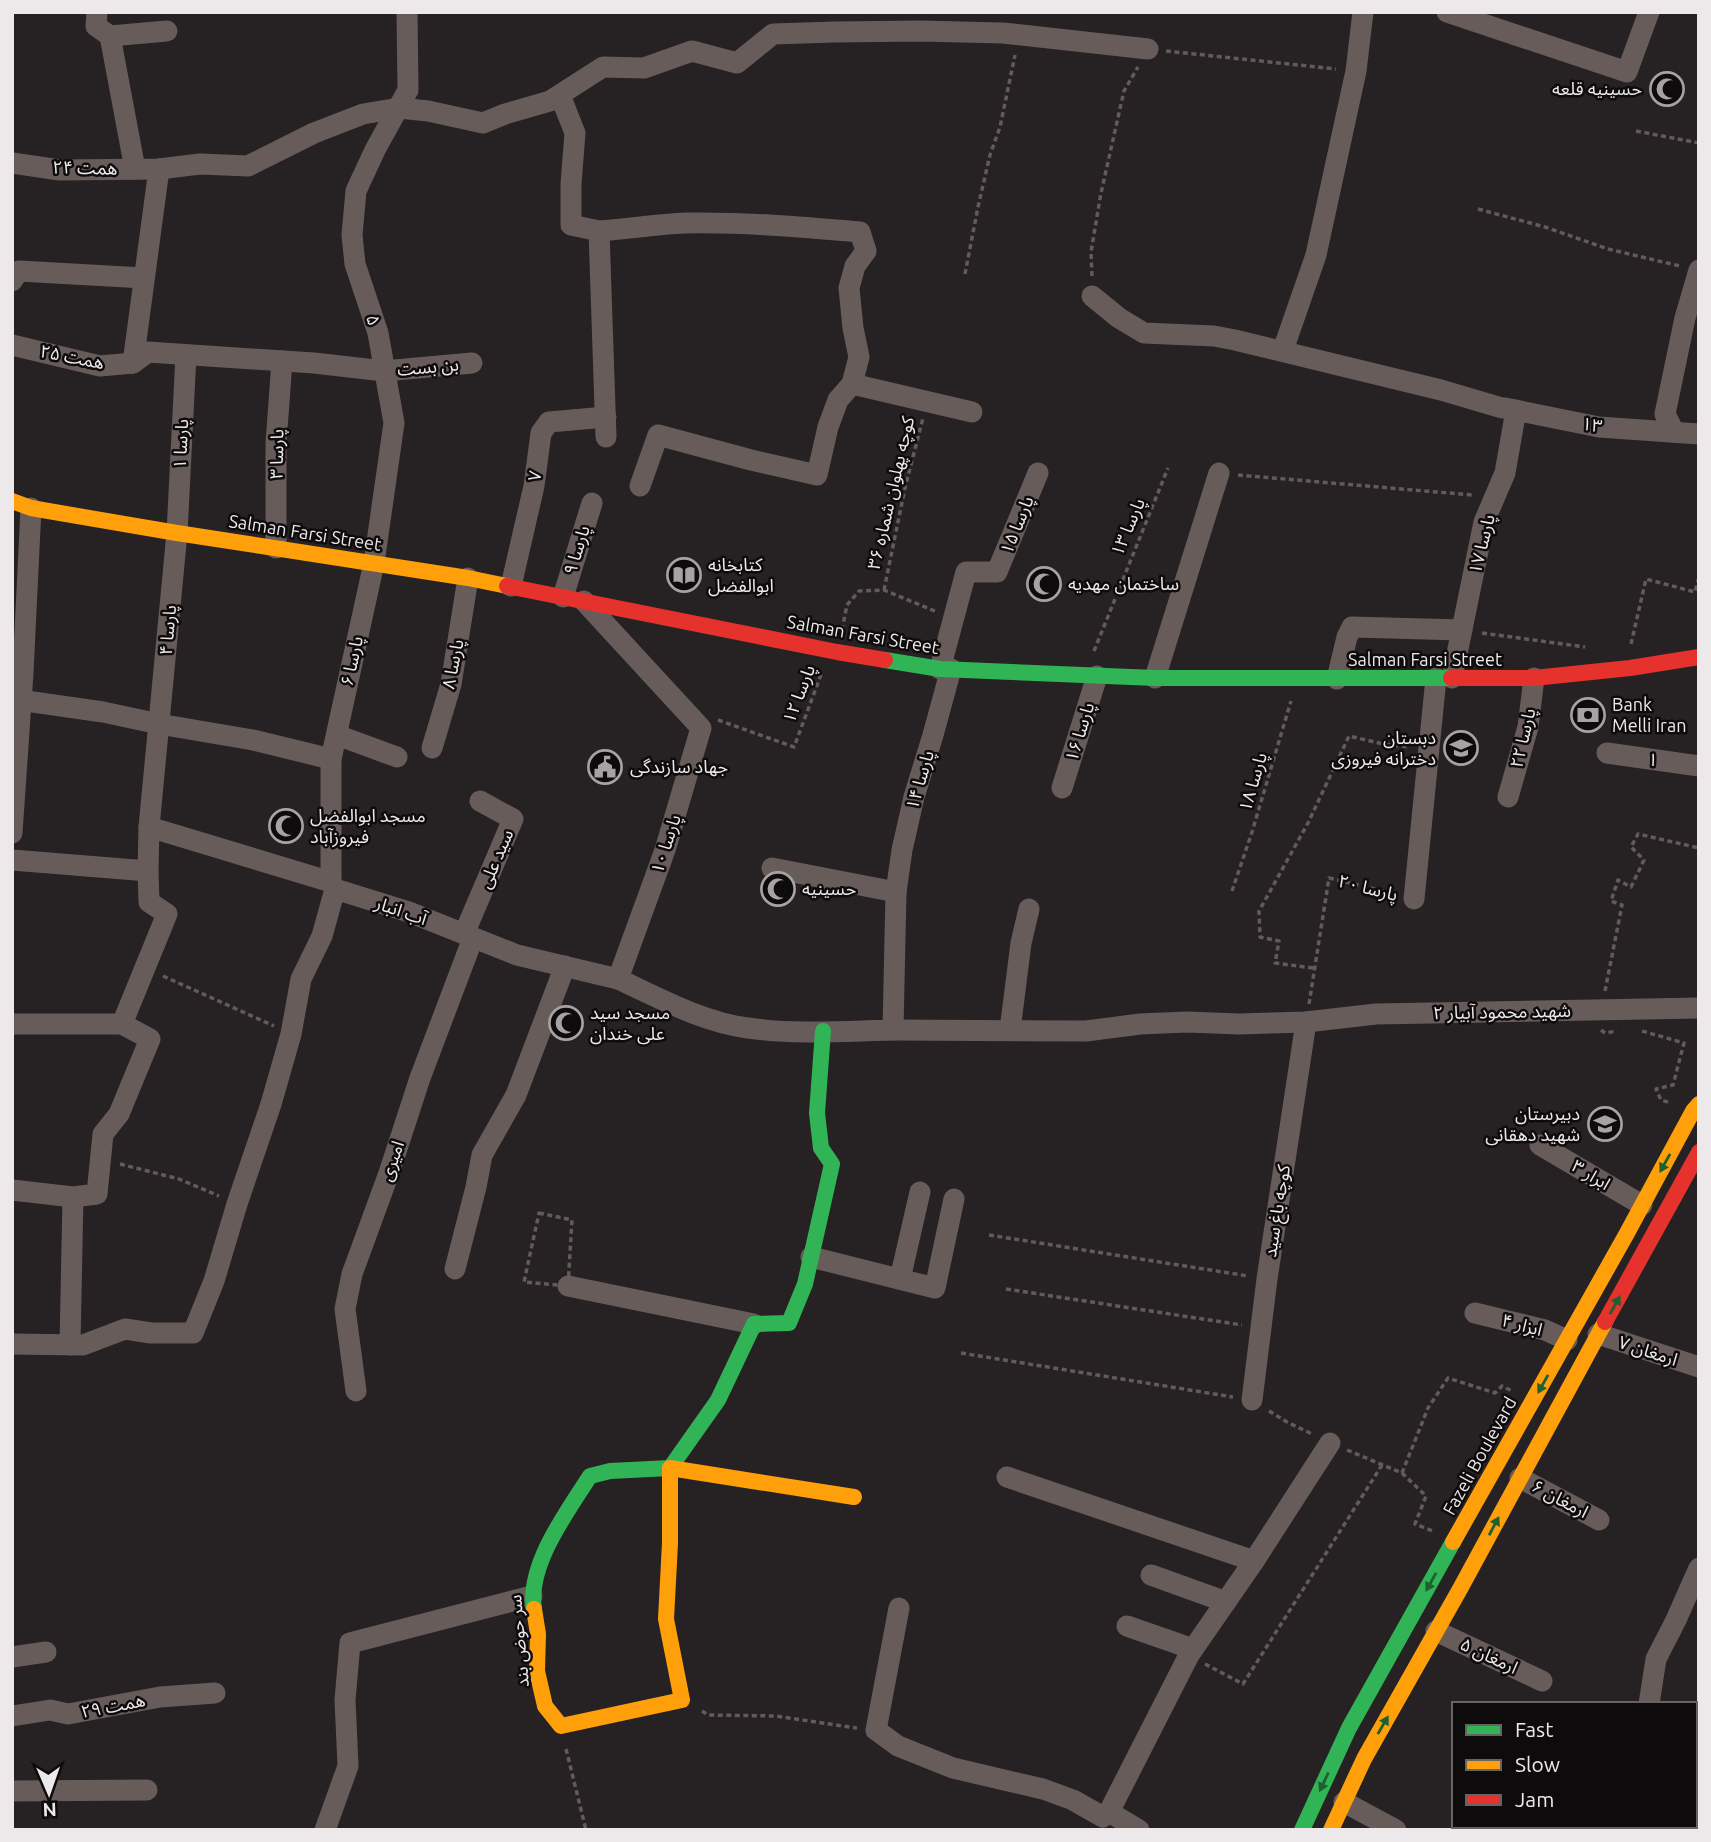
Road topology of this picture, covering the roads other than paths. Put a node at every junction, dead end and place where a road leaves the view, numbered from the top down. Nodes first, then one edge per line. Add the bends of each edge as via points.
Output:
1 (97, 12) edge
2 (407, 12) edge
3 (1363, 12) edge
4 (1447, 12) edge
5 (1649, 12) edge
6 (167, 31) dead end
7 (110, 36) junction
8 (1148, 49) road end
9 (560, 95) junction
10 (404, 99) junction
11 (12, 163) edge
12 (135, 169) junction
13 (159, 169) junction
14 (599, 231) junction
15 (1692, 269) edge
16 (144, 278) junction
17 (12, 281) edge
18 (1092, 296) road end
19 (12, 345) edge
20 (1283, 350) junction
21 (186, 355) junction
22 (282, 361) junction
23 (133, 363) junction
24 (472, 363) dead end
25 (384, 371) junction
26 (852, 384) junction
27 (1501, 408) junction
28 (972, 412) dead end
29 (1674, 432) junction
30 (1699, 434) edge
31 (1038, 473) dead end
32 (1219, 474) road end
33 (640, 486) dead end
34 (592, 503) dead end
35 (18, 506) edge
36 (177, 533) junction
37 (276, 548) junction
38 (374, 563) junction
39 (468, 578) junction
40 (511, 586) junction
41 (563, 597) junction
42 (584, 601) junction
43 (1462, 631) junction
44 (19, 632) edge
45 (1699, 657) edge
46 (946, 669) junction
47 (1091, 676) junction
48 (1155, 678) junction
49 (1444, 678) junction
50 (1534, 678) junction
51 (1337, 680) junction
52 (17, 699) edge
53 (159, 726) junction
54 (337, 735) junction
55 (432, 748) dead end
56 (1607, 753) dead end
57 (397, 757) dead end
58 (331, 759) junction
59 (1699, 766) edge
60 (1062, 788) dead end
61 (1508, 797) dead end
62 (480, 801) dead end
63 (149, 827) junction
64 (12, 833) edge
65 (12, 860) edge
66 (772, 867) dead end
67 (148, 871) junction
68 (333, 886) junction
69 (896, 892) junction
70 (1414, 899) road end
71 (1029, 909) dead end
72 (468, 936) junction
73 (565, 966) junction
74 (618, 979) junction
75 (1699, 1008) edge
76 (1306, 1022) junction
77 (12, 1024) edge
78 (122, 1024) junction
79 (893, 1030) junction
80 (1010, 1030) junction
81 (823, 1031) junction
82 (1696, 1108) edge
83 (1540, 1145) dead end
84 (1699, 1152) edge
85 (12, 1189) edge
86 (920, 1192) dead end
87 (73, 1197) junction
88 (954, 1199) dead end
89 (1642, 1205) junction
90 (811, 1257) junction
91 (455, 1269) dead end
92 (900, 1279) junction
93 (568, 1286) road end
94 (1475, 1313) dead end
95 (754, 1324) junction
96 (1598, 1334) junction
97 (1567, 1340) junction
98 (12, 1344) edge
99 (70, 1345) junction
100 (1699, 1367) edge
101 (356, 1391) dead end
102 (1252, 1400) road end
103 (1330, 1443) road end
104 (670, 1468) junction
105 (1007, 1478) dead end
106 (1520, 1478) junction
107 (854, 1497) dead end
108 (1599, 1520) dead end
109 (1254, 1561) junction
110 (1699, 1568) edge
111 (1151, 1575) dead end
112 (532, 1597) junction
113 (1226, 1602) junction
114 (899, 1608) dead end
115 (1127, 1626) dead end
116 (1436, 1632) junction
117 (46, 1652) dead end
118 (1191, 1652) junction
119 (12, 1657) edge
120 (1542, 1681) dead end
121 (215, 1693) dead end
122 (1649, 1702) edge
123 (12, 1716) edge
124 (147, 1790) dead end
125 (12, 1791) edge
126 (1344, 1802) junction
127 (1109, 1812) junction
128 (325, 1830) edge
129 (1139, 1830) edge
130 (1302, 1830) edge
131 (1331, 1830) edge
132 (1396, 1830) edge

1 - 7 street via 96,26
2 - 10 street
3 - 20 street via 1356,71 1317,255
4 - 5 street via 1627,72
6 - 7 street
7 - 12 street
8 - 9 street, همت ۲۴ via 1019,35 921,31 773,34 737,63 692,51 644,68 603,67
9 - 10 street, همت ۲۴ via 483,123 428,111
9 - 14 street via 575,133 571,225
10 - 13 street, همت ۲۴ via 314,133 248,166 200,164
10 - 25 street, ۵ via 356,191 352,235 355,264
11 - 12 street, همت ۲۴ via 61,170
12 - 13 street, همت ۲۴
13 - 16 street
14 - 26 street via 685,223 860,232 866,251 855,266 849,288 859,357
14 - 40 street, ۷ via 606,427 550,422 541,433
15 - 29 street via 1665,414
16 - 17 street via 19,271
16 - 23 street
18 - 20 street, ۱۳ via 1144,333 1214,336
19 - 23 street, همت ۲۵ via 100,366
20 - 27 street, ۱۳
21 - 22 street, همت ۲۵
21 - 23 street, همت ۲۵ via 148,352
21 - 36 street, پارسا ۱
22 - 25 street, بن بست
22 - 37 street, پارسا ۳
24 - 25 street, بن بست
25 - 38 street, ۵ via 394,423
26 - 28 street
26 - 33 street via 838,400 817,475 658,435
27 - 29 street, ۱۳ via 1600,427
27 - 43 street, پارسا ۱۷ via 1505,473 1484,522
29 - 30 street, ۱۳
31 - 46 street, پارسا ۱۵ via 998,572 966,572
32 - 48 street
34 - 41 street, پارسا ۹
35 - 36 main road, Salman Farsi Street
35 - 44 street
36 - 37 main road, Salman Farsi Street
36 - 53 street, پارسا ۴
37 - 38 main road, Salman Farsi Street
38 - 39 main road, Salman Farsi Street
38 - 54 street, پارسا ۶
39 - 40 main road, Salman Farsi Street
39 - 55 street, پارسا ۸ via 451,684
40 - 41 main road, Salman Farsi Street
41 - 42 main road, Salman Farsi Street
42 - 46 main road, Salman Farsi Street
42 - 74 street, پارسا ۱۰ via 701,728 665,850
43 - 49 street, پارسا ۱۷
43 - 51 street via 1352,627
44 - 52 street
45 - 50 main road, Salman Farsi Street
46 - 47 main road, Salman Farsi Street
46 - 69 street, پارسا ۱۴
47 - 48 main road, Salman Farsi Street
47 - 60 street, پارسا ۱۶
48 - 51 main road, Salman Farsi Street
49 - 50 main road, Salman Farsi Street
49 - 51 main road, Salman Farsi Street
49 - 70 street, پارسا ۲۰ via 1430,748
50 - 61 street, پارسا ۲۲ via 1528,727
52 - 53 street
52 - 64 street
53 - 58 street via 253,740
53 - 63 street, پارسا ۴
54 - 57 street
54 - 58 street, پارسا ۶
56 - 59 street, ۱
58 - 68 street, پارسا ۶
62 - 72 street, سید علی via 513,818
63 - 67 street, پارسا ۴
63 - 68 street, آب انبار
65 - 67 street
66 - 69 street
67 - 78 street, پارسا ۴ via 149,902 167,914
68 - 72 street, آب انبار
68 - 99 street, پارسا ۶ via 322,936 301,979 292,1034 271,1104 193,1333 125,1329 83,1345
69 - 79 street, پارسا ۱۴
71 - 80 street
72 - 73 street via 517,955
72 - 101 street, امیری via 352,1274 345,1309
73 - 74 street
73 - 91 street via 516,1095 482,1155
74 - 81 street, شهید محمود آبیار ۲ via 706,1018 747,1028
75 - 76 street, شهید محمود آبیار ۲ via 1599,1018 1376,1014
76 - 80 street, شهید محمود آبیار ۲
76 - 102 street, کوچه باغ سید
77 - 78 street
78 - 87 street via 150,1039 119,1114 103,1135 97,1194
79 - 80 street, شهید محمود آبیار ۲
79 - 81 street, شهید محمود آبیار ۲
81 - 90 main road via 817,1113 821,1148 832,1164
82 -> 89 main road, Fazeli Boulevard
83 - 89 street, ابرار ۳
96 -> 84 main road
85 - 87 street
86 - 92 street
87 - 99 street
88 - 92 street via 935,1288
89 - 97 main road, Fazeli Boulevard
90 - 92 street
90 - 95 main road via 789,1324
93 - 95 street
94 - 97 street, ابزار ۴
95 - 104 main road via 718,1400
96 - 100 street, ارمغان ۷
96 - 106 main road
97 -> 130 main road, Fazeli Boulevard via 1349,1728
98 - 99 street
103 - 109 street
104 - 107 main road
104 - 112 main road, سر حوض بند via 590,1476 554,1531
104 - 112 main road, سر حوض بند via 666,1619 682,1700 561,1726 545,1706 537,1671
105 - 109 street
106 - 108 street, ارمغان ۶
116 -> 106 main road
109 - 113 street
110 - 122 street via 1656,1659
111 - 113 street
112 - 128 street via 350,1643 345,1700 348,1766
113 - 118 street
114 - 127 street via 876,1730 898,1746 953,1768 1043,1789 1103,1817
115 - 118 street
116 - 120 street, ارمغان ۵
126 -> 116 main road
117 - 119 street
118 - 127 street
121 - 123 street, همت ۲۹ via 160,1697 68,1714 50,1710
124 - 125 street
126 - 131 main road
126 - 132 street
127 - 129 street

